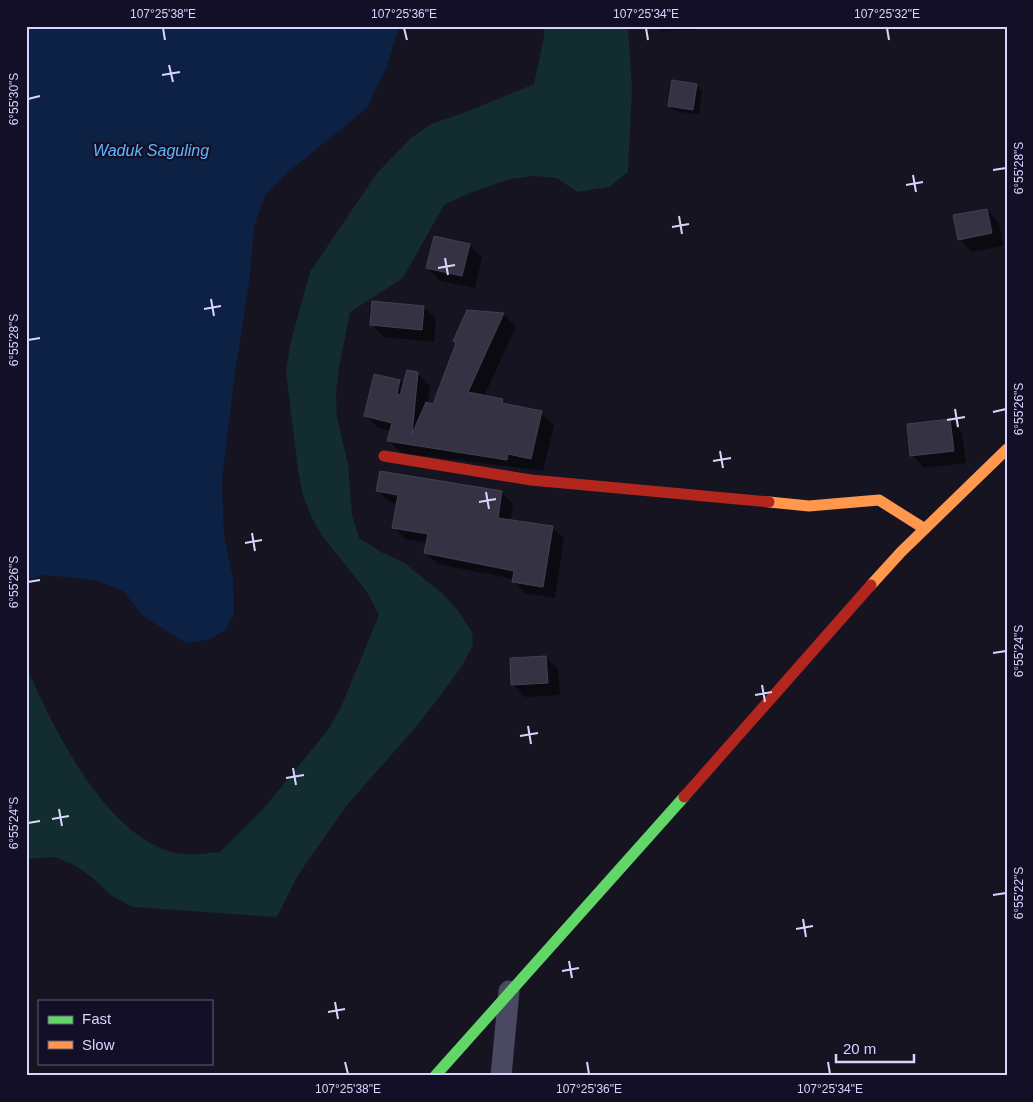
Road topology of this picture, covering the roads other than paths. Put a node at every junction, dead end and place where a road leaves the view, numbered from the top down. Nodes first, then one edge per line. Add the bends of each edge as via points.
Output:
1 (1007, 449) edge
2 (384, 456) dead end
3 (925, 529) junction
4 (509, 991) junction
5 (435, 1076) edge
6 (502, 1076) edge

1 - 3 street
2 - 3 street via 531,480 809,506 879,500
3 - 4 street
4 - 5 street
4 - 6 street

